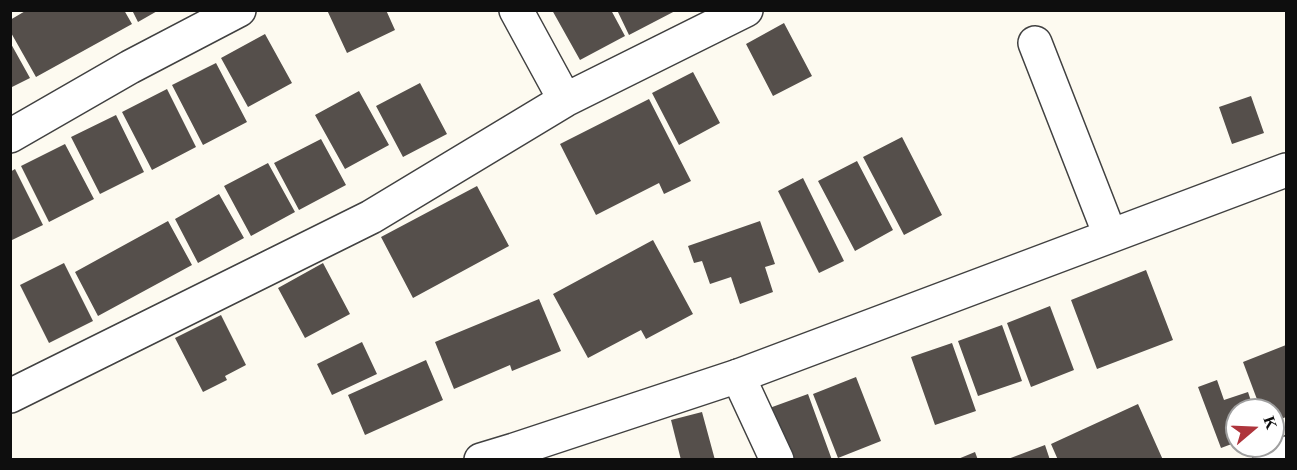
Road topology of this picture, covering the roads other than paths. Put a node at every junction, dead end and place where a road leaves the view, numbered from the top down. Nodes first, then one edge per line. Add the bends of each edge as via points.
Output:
1 (239, 10) edge
2 (516, 10) edge
3 (746, 10) edge
4 (1035, 43) dead end
5 (566, 100) junction
6 (10, 136) edge
7 (1287, 170) edge
8 (1110, 235) junction
9 (738, 376) junction
10 (10, 396) edge
11 (1287, 453) edge
12 (481, 459) edge
13 (777, 459) edge
14 (1270, 459) edge

1 - 6 street
2 - 5 street
3 - 5 street
4 - 8 street
5 - 10 street via 371,217
7 - 8 street
8 - 9 street
9 - 12 street
9 - 13 street
11 - 14 street

